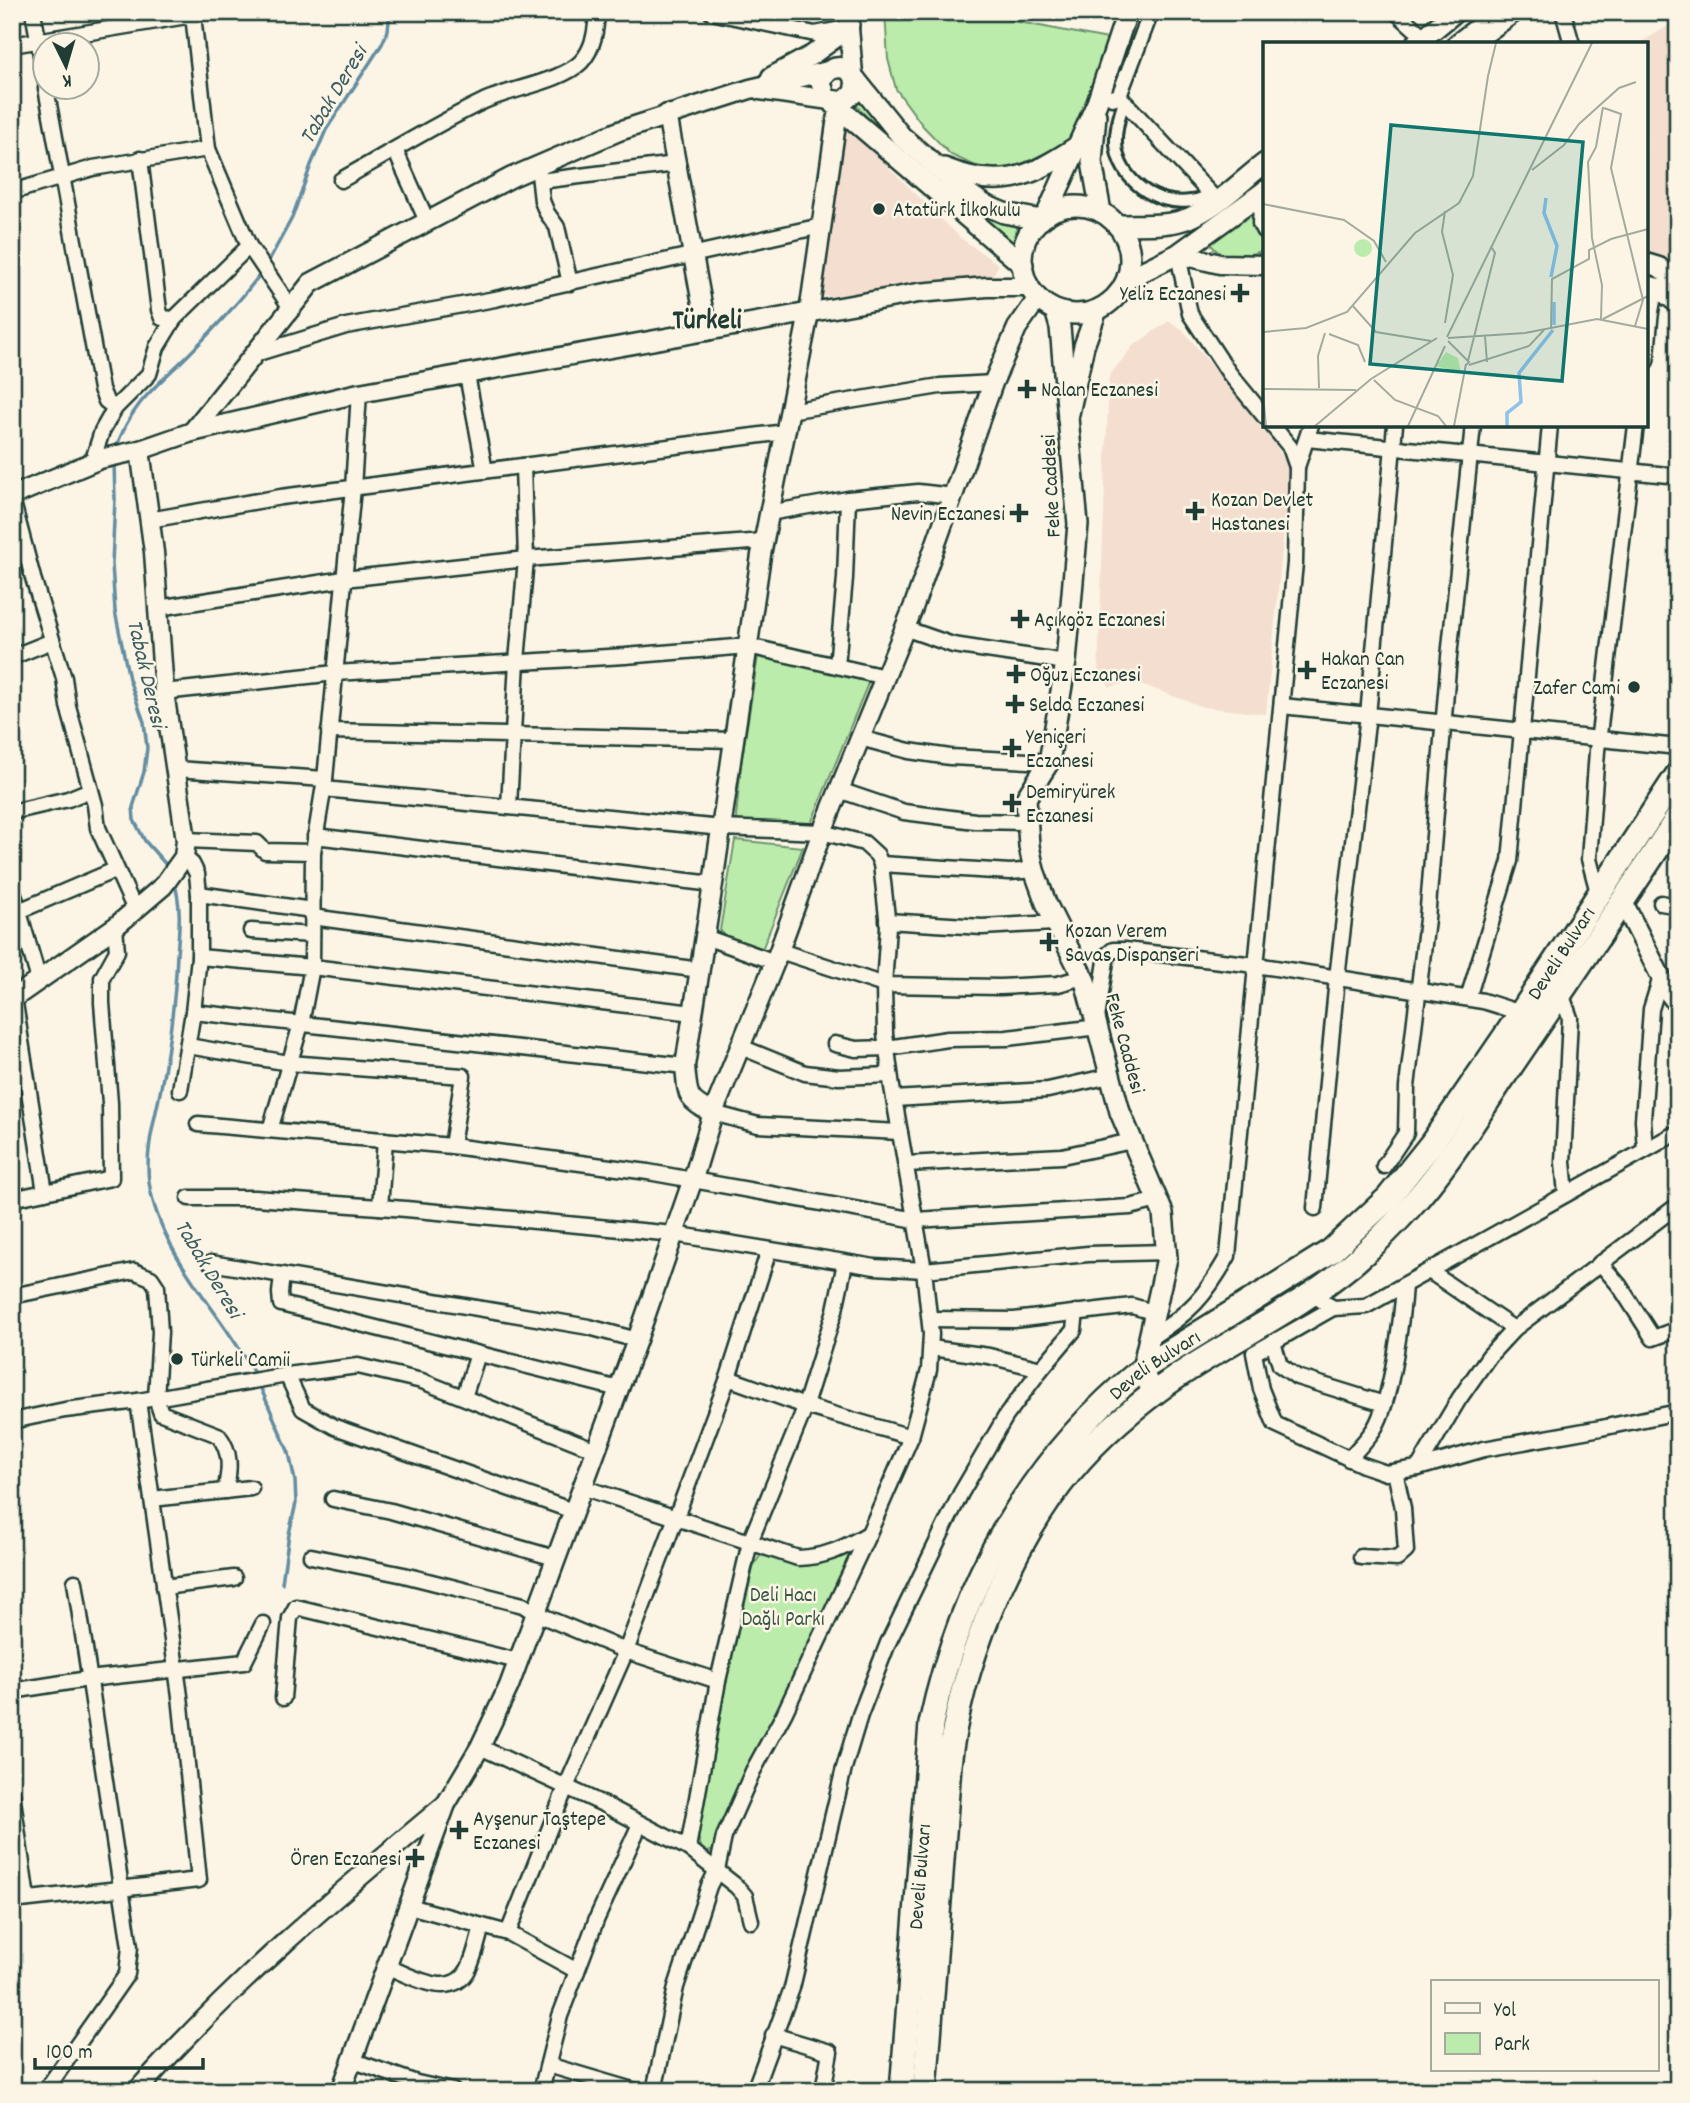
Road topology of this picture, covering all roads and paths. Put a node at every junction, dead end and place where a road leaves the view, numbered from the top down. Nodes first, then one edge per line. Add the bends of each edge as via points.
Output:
1 (33, 12) edge
2 (597, 12) edge
3 (711, 12) edge
4 (1128, 12) edge
5 (1151, 12) edge
6 (1396, 12) edge
7 (1455, 12) edge
8 (1500, 12) edge
9 (1518, 12) edge
10 (1563, 12) edge
11 (742, 15) edge
12 (850, 20) edge
13 (36, 32) edge
14 (95, 32) edge
15 (1119, 35) junction
16 (1142, 38) junction
17 (1420, 41) edge
18 (1460, 42) edge
19 (1477, 42) edge
20 (1571, 42) edge
21 (32, 43) edge
22 (12, 46) edge
23 (843, 73) junction
24 (750, 89) junction
25 (1122, 98) junction
26 (49, 102) edge
27 (1097, 103) junction
28 (835, 104) junction
29 (667, 114) junction
30 (1076, 147) junction
31 (208, 149) junction
32 (395, 150) junction
33 (140, 159) junction
34 (931, 163) junction
35 (677, 164) junction
36 (1263, 164) edge
37 (539, 173) junction
38 (62, 178) junction
39 (341, 180) dead end
40 (12, 192) edge
41 (1215, 198) junction
42 (1263, 201) edge
43 (1101, 212) junction
44 (1044, 218) junction
45 (428, 221) junction
46 (1117, 225) junction
47 (821, 226) junction
48 (249, 246) junction
49 (1178, 254) junction
50 (693, 256) junction
51 (1648, 264) edge
52 (1023, 265) junction
53 (1263, 265) edge
54 (1127, 279) junction
55 (1678, 282) edge
56 (570, 283) junction
57 (1652, 286) edge
58 (1033, 292) junction
59 (1678, 304) edge
60 (291, 308) junction
61 (1055, 310) junction
62 (1097, 310) junction
63 (809, 313) junction
64 (174, 319) junction
65 (707, 331) junction
66 (1648, 349) edge
67 (255, 354) junction
68 (467, 374) junction
69 (993, 383) junction
70 (359, 393) junction
71 (115, 408) junction
72 (789, 411) junction
73 (1263, 415) edge
74 (1068, 418) junction
75 (1274, 427) edge
76 (1395, 427) edge
77 (1473, 427) edge
78 (1550, 427) edge
79 (1636, 427) edge
80 (192, 432) junction
81 (785, 432) junction
82 (1309, 432) edge
83 (1393, 448) junction
84 (135, 451) junction
85 (1470, 455) junction
86 (96, 461) junction
87 (1546, 462) junction
88 (523, 466) junction
89 (1297, 467) junction
90 (485, 471) junction
91 (1630, 471) junction
92 (1678, 476) edge
93 (354, 488) junction
94 (953, 496) junction
95 (12, 498) edge
96 (848, 499) junction
97 (769, 513) junction
98 (149, 520) junction
99 (764, 541) junction
100 (526, 559) junction
101 (344, 579) junction
102 (158, 608) junction
103 (904, 628) junction
104 (52, 641) junction
105 (748, 646) junction
106 (12, 657) edge
107 (517, 662) junction
108 (1066, 662) junction
109 (837, 666) junction
110 (335, 673) junction
111 (885, 677) junction
112 (164, 692) junction
113 (1282, 706) junction
114 (1368, 715) junction
115 (1445, 723) junction
116 (329, 731) junction
117 (1523, 731) junction
118 (514, 735) junction
119 (860, 738) junction
120 (1599, 738) junction
121 (734, 740) junction
122 (1678, 747) edge
123 (1049, 762) junction
124 (176, 769) junction
125 (1678, 774) edge
126 (324, 784) junction
127 (90, 790) junction
128 (839, 790) junction
129 (509, 806) junction
130 (12, 812) edge
131 (1678, 817) edge
132 (1027, 822) junction
133 (722, 828) junction
134 (822, 832) junction
135 (315, 836) junction
136 (313, 852) junction
137 (183, 854) junction
138 (881, 864) junction
139 (115, 870) junction
140 (1034, 870) junction
141 (713, 884) junction
142 (12, 888) edge
143 (200, 894) junction
144 (1599, 896) junction
145 (1623, 902) junction
146 (1661, 903) dead end
147 (1678, 906) edge
148 (19, 911) junction
149 (135, 911) junction
150 (312, 913) junction
151 (887, 921) junction
152 (1055, 923) junction
153 (115, 927) junction
154 (251, 931) dead end
155 (312, 935) junction
156 (705, 937) junction
157 (778, 956) junction
158 (199, 957) junction
159 (1256, 965) junction
160 (312, 967) junction
161 (700, 970) junction
162 (1083, 977) junction
163 (1337, 978) junction
164 (1661, 978) junction
165 (40, 980) junction
166 (884, 985) junction
167 (1420, 991) junction
168 (1561, 993) junction
169 (13, 998) edge
170 (1468, 998) junction
171 (1678, 1004) edge
172 (193, 1012) junction
173 (693, 1013) junction
174 (1521, 1013) junction
175 (301, 1024) junction
176 (1097, 1024) junction
177 (835, 1044) dead end
178 (188, 1046) junction
179 (741, 1048) junction
180 (887, 1048) junction
181 (19, 1058) edge
182 (289, 1063) junction
183 (685, 1066) junction
184 (890, 1075) junction
185 (1110, 1076) junction
186 (180, 1090) dead end
187 (894, 1100) junction
188 (713, 1113) junction
189 (198, 1124) dead end
190 (270, 1130) junction
191 (900, 1132) junction
192 (1678, 1132) edge
193 (384, 1140) junction
194 (1132, 1141) junction
195 (452, 1146) junction
196 (1645, 1150) junction
197 (906, 1164) junction
198 (1384, 1166) dead end
199 (693, 1179) junction
200 (45, 1192) junction
201 (1566, 1194) junction
202 (189, 1198) dead end
203 (12, 1199) edge
204 (1158, 1200) junction
205 (1678, 1205) edge
206 (380, 1207) junction
207 (1315, 1208) dead end
208 (916, 1220) junction
209 (674, 1234) junction
210 (769, 1250) junction
211 (1167, 1252) junction
212 (211, 1263) dead end
213 (845, 1263) junction
214 (1600, 1263) junction
215 (924, 1270) junction
216 (1429, 1271) junction
217 (282, 1275) junction
218 (1404, 1285) junction
219 (1311, 1293) junction
220 (12, 1296) edge
221 (1333, 1308) junction
222 (1076, 1312) junction
223 (1156, 1313) junction
224 (930, 1319) junction
225 (1514, 1329) junction
226 (1678, 1329) edge
227 (1150, 1338) junction
228 (637, 1340) junction
229 (1273, 1342) junction
230 (930, 1348) junction
231 (478, 1354) junction
232 (1041, 1369) junction
233 (1142, 1369) junction
234 (287, 1375) junction
235 (728, 1378) junction
236 (619, 1389) junction
237 (1153, 1394) junction
238 (464, 1397) junction
239 (156, 1398) junction
240 (138, 1401) junction
241 (1384, 1404) junction
242 (805, 1406) junction
243 (1678, 1412) edge
244 (12, 1421) edge
245 (911, 1437) junction
246 (596, 1450) junction
247 (1349, 1459) junction
248 (1418, 1468) junction
249 (1395, 1472) junction
250 (582, 1487) junction
251 (251, 1488) dead end
252 (225, 1491) junction
253 (152, 1499) junction
254 (332, 1499) dead end
255 (573, 1511) junction
256 (675, 1518) junction
257 (869, 1533) junction
258 (750, 1542) junction
259 (310, 1556) dead end
260 (1361, 1557) dead end
261 (555, 1558) junction
262 (234, 1578) dead end
263 (75, 1582) dead end
264 (164, 1587) junction
265 (535, 1612) junction
266 (263, 1624) dead end
267 (625, 1651) junction
268 (518, 1661) junction
269 (175, 1670) junction
270 (88, 1679) junction
271 (718, 1681) junction
272 (12, 1691) edge
273 (283, 1698) dead end
274 (480, 1747) junction
275 (565, 1787) junction
276 (12, 1793) edge
277 (446, 1804) junction
278 (640, 1824) junction
279 (688, 1848) junction
280 (717, 1870) junction
281 (121, 1889) junction
282 (20, 1900) edge
283 (409, 1906) junction
284 (751, 1922) dead end
285 (482, 1926) junction
286 (508, 1933) junction
287 (386, 1966) junction
288 (577, 1971) junction
289 (773, 2035) junction
290 (351, 2060) junction
291 (548, 2065) junction
292 (595, 2085) edge
293 (416, 2087) edge
294 (45, 2091) edge
295 (137, 2091) edge
296 (341, 2091) edge
297 (453, 2091) edge
298 (541, 2091) edge
299 (636, 2091) edge
300 (654, 2091) edge
301 (754, 2091) edge
302 (823, 2091) edge
303 (902, 2091) edge
304 (925, 2091) edge

1 - 13 street
2 - 32 street via 589,51 579,64 483,101
3 - 11 street
4 - 15 main road
5 - 16 street
6 - 17 street
7 - 17 main road
8 - 18 main road
9 - 19 street
10 - 20 street
11 - 12 street via 815,34
12 - 23 street
12 - 24 street via 812,55
14 - 31 street via 193,15
15 - 16 street
15 - 27 main road
16 - 25 street
21 - 22 street
23 - 24 street
23 - 28 main road via 856,87 850,99
23 - 28 main road via 821,82
23 - 34 main road
24 - 28 street
24 - 29 street
25 - 27 street
25 - 41 street
25 - 41 street via 1115,143 1128,176 1160,198 1190,202
26 - 38 street
27 - 30 main road
27 - 43 main road via 1093,162
28 - 47 street
28 - 52 main road
29 - 35 street
29 - 37 street via 619,131
30 - 34 main road via 1030,174 999,180 962,175
30 - 44 main road
31 - 33 street
31 - 48 street
32 - 39 street
32 - 45 street
33 - 38 street
33 - 64 street via 159,310 163,317
34 - 44 main road via 985,205
35 - 37 street
35 - 50 street
36 - 41 main road
37 - 45 street via 512,177
37 - 56 street via 542,201 557,227
38 - 40 street
38 - 71 street via 101,389
41 - 46 main road via 1188,219
42 - 49 main road
43 - 44 main road via 1073,207
43 - 46 main road
44 - 52 main road via 1026,240
45 - 60 street via 311,283
46 - 54 main road via 1130,250
47 - 50 street
47 - 63 street
48 - 60 street
48 - 64 street
49 - 53 street via 1220,264
49 - 54 main road
49 - 73 street via 1190,314
50 - 56 street
50 - 65 street
51 - 55 street
52 - 58 main road
54 - 62 main road via 1115,297
56 - 67 street via 346,326
57 - 59 street
57 - 66 street
58 - 61 main road
58 - 63 street via 987,287 918,293
58 - 69 street
60 - 67 street
61 - 62 main road via 1069,314
61 - 74 main road, Feke Caddesi
62 - 74 main road
63 - 65 street
63 - 72 street
64 - 71 street via 149,374
65 - 68 street
67 - 80 street
68 - 70 street
68 - 90 street
69 - 72 street via 940,386
69 - 94 street
70 - 80 street
70 - 93 street
71 - 86 street via 102,430
72 - 81 street
74 - 108 main road, Feke Caddesi via 1078,524
75 - 89 street via 1290,447
76 - 83 street
77 - 85 street
78 - 87 street
79 - 91 street
80 - 84 street
81 - 88 street
81 - 97 street
82 - 83 street
82 - 89 street
83 - 85 street
83 - 114 street
84 - 86 street
84 - 98 street
85 - 87 street
85 - 115 street
86 - 95 street
87 - 91 street
87 - 117 street
88 - 90 street
88 - 100 street
89 - 113 street via 1295,564
90 - 93 street
91 - 92 street
91 - 120 street
93 - 98 street
93 - 101 street
94 - 96 street via 918,492
94 - 103 street
95 - 104 street
96 - 97 street
96 - 109 street
97 - 99 street
98 - 102 street
99 - 100 street
99 - 105 street
100 - 101 street
100 - 107 street
101 - 102 street
101 - 110 street
102 - 112 street
103 - 108 street via 953,646
103 - 111 street
104 - 106 street
104 - 127 street
105 - 107 street
105 - 109 street
105 - 121 street
107 - 110 street
107 - 118 street
108 - 123 main road, Feke Caddesi
109 - 111 street
110 - 112 street
110 - 116 street
111 - 119 street
112 - 124 street
113 - 114 street
113 - 159 street
114 - 115 street
114 - 163 street
115 - 117 street
115 - 167 street
116 - 118 street
116 - 126 street
117 - 120 street
117 - 170 street via 1510,861
118 - 121 street
118 - 129 street
119 - 123 street via 950,757
119 - 128 street
120 - 122 street
120 - 144 street via 1589,859
121 - 133 street
123 - 132 main road, Feke Caddesi via 1027,798
124 - 126 street
124 - 137 street
125 - 144 highway, Develi Bulvarı
126 - 129 street
126 - 135 street
127 - 130 street
127 - 139 street via 98,828
128 - 132 street via 904,812
128 - 134 street
129 - 133 street
131 - 145 highway, Develi Bulvarı
132 - 140 main road, Feke Caddesi
133 - 134 street
133 - 141 street
134 - 138 street via 863,843
134 - 157 street
135 - 136 street
135 - 141 street
136 - 137 street via 265,851 257,843
136 - 150 street
137 - 143 street via 195,868
137 - 149 street via 163,886
138 - 140 street
138 - 151 street
139 - 148 street
139 - 149 street
140 - 152 main road, Feke Caddesi
141 - 156 street
142 - 148 street
143 - 150 street
143 - 158 street
144 - 174 highway, Develi Bulvarı
145 - 164 street
145 - 168 highway, Develi Bulvarı
146 - 147 street
148 - 165 street
149 - 153 street
150 - 155 street
150 - 161 street
151 - 152 street via 982,927
151 - 166 street
152 - 162 main road, Feke Caddesi
153 - 165 street
153 - 200 street via 117,951 102,978 111,1178
154 - 155 street
155 - 160 street
156 - 157 street
156 - 161 street
157 - 166 street
157 - 179 street
158 - 160 street
158 - 172 street
159 - 163 street
159 - 176 street via 1113,950 1107,955
159 - 227 street via 1228,1256 1213,1284 1183,1317
160 - 173 street
160 - 175 street
161 - 173 street
162 - 166 street via 1058,984 1000,987
162 - 176 main road, Feke Caddesi
163 - 167 street
163 - 207 street
164 - 171 street
164 - 196 street via 1651,1009
165 - 169 street
166 - 180 street
167 - 170 street
167 - 198 street via 1407,1087 1406,1133
168 - 201 street via 1570,1018 1563,1162
168 - 219 highway, Develi Bulvarı via 1422,1193 1369,1249
169 - 181 street
170 - 174 street
172 - 175 street
172 - 178 street
173 - 183 street
174 - 233 highway, Develi Bulvarı via 1416,1165 1363,1223 1331,1251
175 - 182 street
175 - 183 street
176 - 180 street via 1007,1038 948,1039
176 - 185 main road, Feke Caddesi
177 - 180 street
178 - 182 street
178 - 186 street
179 - 184 street via 805,1073
179 - 188 street
180 - 184 street
181 - 200 street
182 - 190 street
182 - 195 street via 463,1076
183 - 188 street via 694,1104
184 - 187 street
185 - 187 street via 1048,1090
185 - 194 main road, Feke Caddesi
187 - 191 street
188 - 191 street via 758,1125
188 - 199 street
189 - 190 street
190 - 193 street
191 - 197 street
192 - 196 street
193 - 195 street
193 - 206 street
194 - 197 street via 1062,1156
194 - 204 main road, Feke Caddesi
195 - 199 street
196 - 201 street
197 - 208 street
199 - 208 street
199 - 209 street
200 - 203 street
201 - 216 street
202 - 206 street
204 - 208 street via 1130,1207
204 - 211 main road, Feke Caddesi
205 - 214 street
206 - 209 street
208 - 215 street
209 - 210 street
209 - 228 street
210 - 213 street
210 - 235 street
211 - 215 street via 1088,1254
211 - 223 main road, Feke Caddesi
212 - 217 street
213 - 215 street
213 - 242 street
214 - 225 street
214 - 226 street via 1653,1338
215 - 224 street
216 - 218 street
216 - 225 street
217 - 228 street via 589,1327
217 - 231 street via 281,1304
218 - 221 street via 1366,1306
218 - 241 street
219 - 221 street
219 - 237 highway, Develi Bulvarı
220 - 239 street via 134,1271 151,1278 157,1287 160,1332
221 - 229 street
222 - 223 street via 1132,1306
222 - 224 street via 1014,1320
222 - 232 street via 1074,1330
223 - 227 main road, Feke Caddesi
224 - 230 street
225 - 248 street via 1459,1399
227 - 233 main road, Feke Caddesi
228 - 236 street
229 - 241 street via 1280,1365 1297,1377
229 - 247 street via 1254,1353 1275,1424
230 - 232 street
230 - 245 street via 929,1370
231 - 236 street
231 - 238 street
232 - 289 street via 1006,1416 961,1493 888,1643 844,1768 792,1988
233 - 237 main road
233 - 303 highway, Develi Bulvarı via 1099,1407 1038,1477 987,1559 958,1626 928,1746
234 - 238 street via 358,1366 422,1381
234 - 239 street
234 - 255 street via 303,1409 335,1427
235 - 242 street
235 - 256 street
236 - 246 street
237 - 304 highway, Develi Bulvarı via 1090,1450 1054,1493 999,1592 967,1678 949,1765
238 - 246 street
239 - 240 street
239 - 252 street via 161,1413 218,1435 224,1442 230,1473
240 - 244 street
240 - 253 street
241 - 247 street via 1375,1428
242 - 245 street
242 - 258 street
243 - 248 street via 1485,1449
245 - 257 street
246 - 250 street
247 - 249 street
248 - 249 street
249 - 260 street via 1406,1551 1397,1559
250 - 255 street
250 - 256 street
251 - 252 street
252 - 253 street
253 - 264 street
254 - 261 street
255 - 261 street
256 - 258 street
256 - 267 street
257 - 258 street via 819,1557 798,1558
257 - 280 street via 753,1770 724,1837
258 - 271 street
259 - 265 street via 404,1575
261 - 265 street
262 - 264 street
263 - 270 street
264 - 269 street
265 - 267 street
265 - 268 street
266 - 269 street via 244,1662
267 - 271 street
267 - 275 street
268 - 273 street via 296,1607 290,1618
268 - 274 street
269 - 270 street
269 - 281 street via 199,1881
270 - 272 street
270 - 281 street
271 - 279 street
274 - 275 street
274 - 277 street
275 - 278 street
275 - 286 street
276 - 282 street
277 - 283 street
277 - 295 street via 215,2008
278 - 279 street
278 - 288 street
279 - 280 street
280 - 284 street via 745,1896
280 - 300 street via 676,1987
281 - 282 street
281 - 294 street via 130,1947 127,1973
283 - 285 street
283 - 287 street
285 - 286 street
285 - 287 street via 468,1969 449,1985 436,1986
286 - 288 street
287 - 290 street
288 - 291 street
289 - 301 street
289 - 302 street via 831,2052
290 - 293 street
290 - 296 street
291 - 292 street
291 - 298 street
292 - 299 street
293 - 297 street

